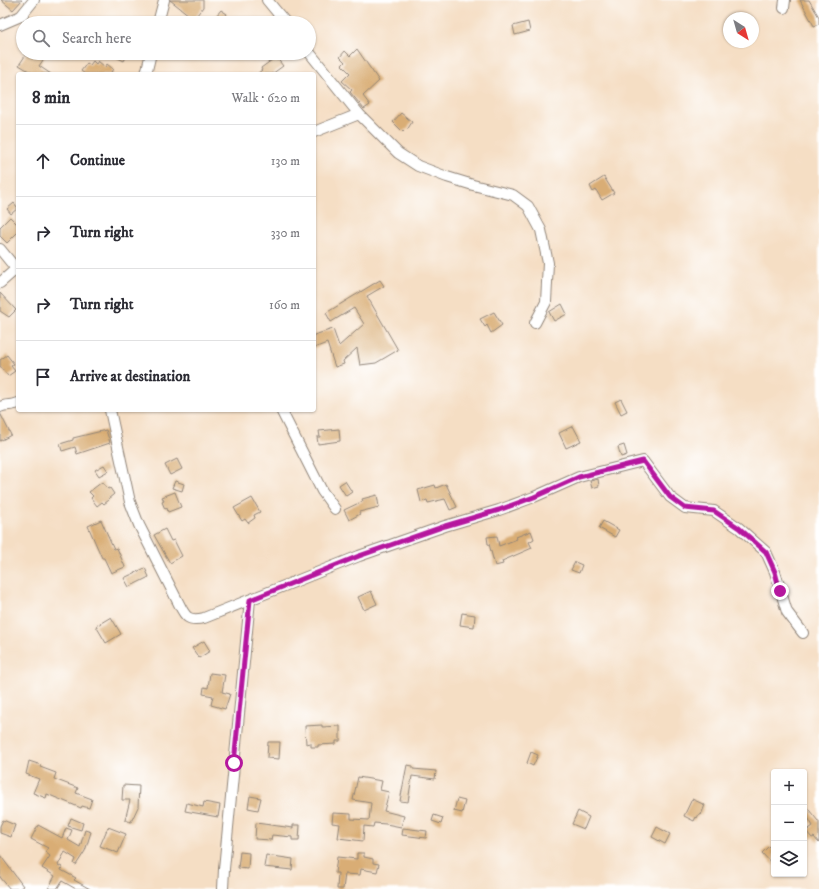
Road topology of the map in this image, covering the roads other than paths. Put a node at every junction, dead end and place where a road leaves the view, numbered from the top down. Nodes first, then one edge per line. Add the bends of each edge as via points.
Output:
1 (34, 0) edge
2 (164, 0) edge
3 (267, 0) edge
4 (21, 16) edge
5 (160, 16) edge
6 (280, 16) edge
7 (16, 18) edge
8 (0, 25) edge
9 (149, 60) edge
10 (315, 60) edge
11 (146, 72) edge
12 (359, 114) junction
13 (316, 131) edge
14 (0, 249) edge
15 (16, 265) edge
16 (0, 283) edge
17 (535, 323) dead end
18 (16, 405) edge
19 (0, 406) edge
20 (110, 412) edge
21 (282, 412) edge
22 (335, 509) dead end
23 (250, 600) junction
24 (802, 633) dead end
25 (223, 889) edge

1 - 4 street
2 - 5 street
3 - 6 street
7 - 8 street
9 - 11 street
10 - 12 street
12 - 13 street
12 - 17 street via 398,153 418,166 512,195 528,206 541,230 548,263 546,302
14 - 15 street
15 - 16 street
18 - 19 street
20 - 23 street via 130,502 184,614 195,620
21 - 22 street via 322,491
23 - 24 street via 359,556 499,510 579,477 643,461 670,497 685,508 714,511 739,528 766,552 787,612
23 - 25 street

